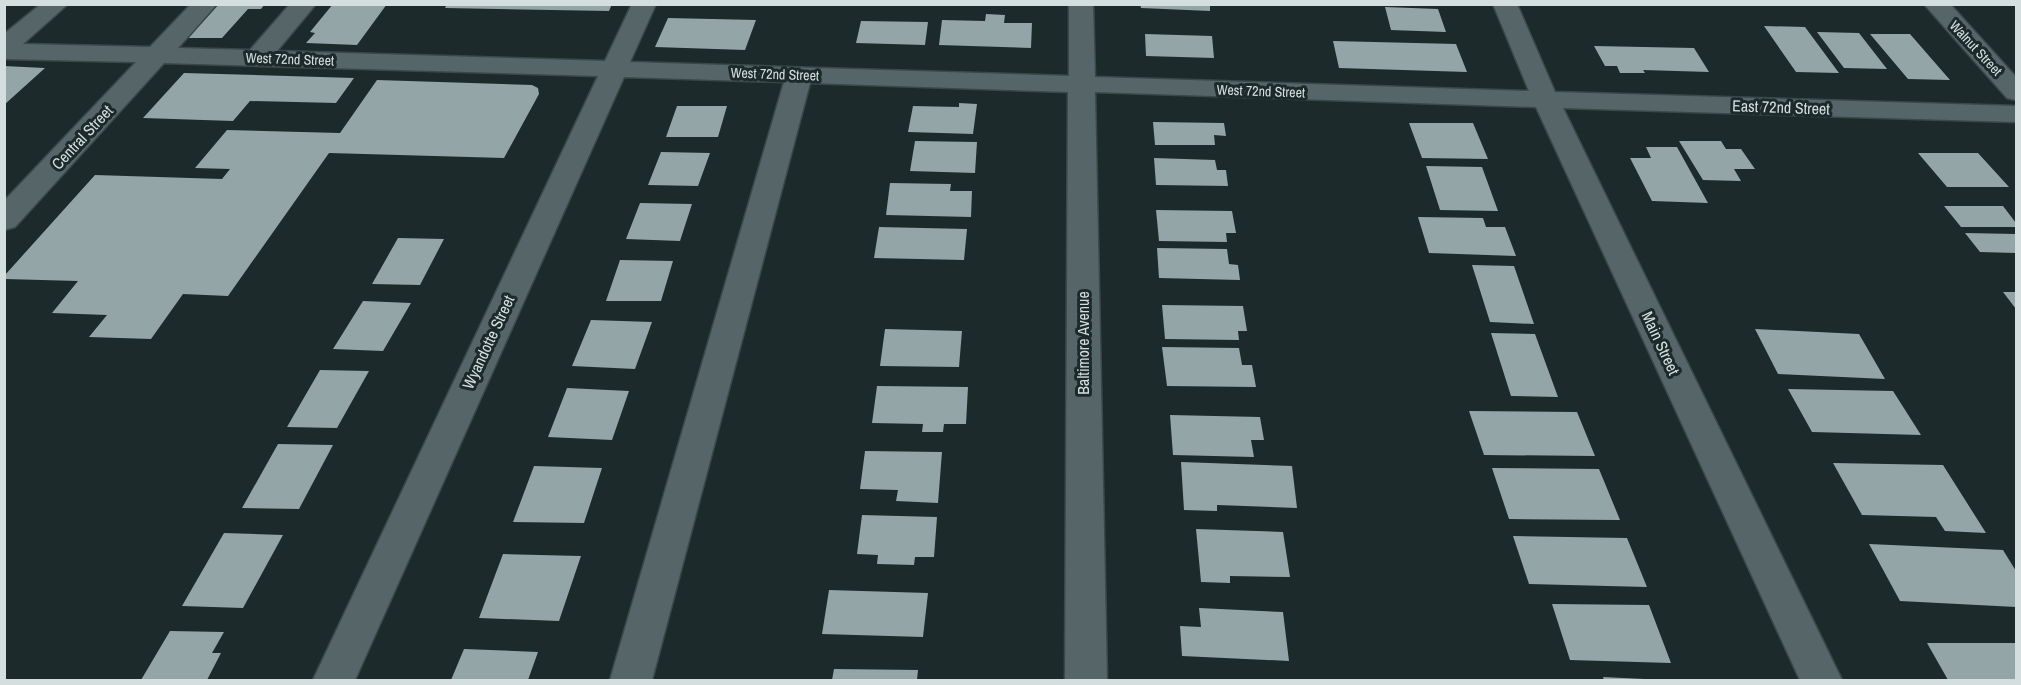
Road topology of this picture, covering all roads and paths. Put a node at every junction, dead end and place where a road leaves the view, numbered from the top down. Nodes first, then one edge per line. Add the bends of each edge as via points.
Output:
1 (56, 4) edge
2 (205, 4) edge
3 (304, 4) edge
4 (644, 4) edge
5 (1081, 4) edge
6 (1505, 4) edge
7 (1936, 4) edge
8 (4, 49) edge
9 (160, 55) junction
10 (257, 58) junction
11 (614, 68) junction
12 (799, 75) junction
13 (1081, 84) junction
14 (2016, 93) edge
15 (1546, 100) junction
16 (2016, 114) edge
17 (43, 179) junction
18 (4, 182) edge
19 (4, 220) edge
20 (334, 681) edge
21 (631, 681) edge
22 (1086, 681) edge
23 (1821, 681) edge

1 - 8 street
2 - 9 street, Central Street
3 - 10 street
4 - 11 street, Wyandotte Street
5 - 13 street, Baltimore Avenue
6 - 15 street, Main Street
7 - 14 street, Walnut Street
8 - 9 street, West 72nd Street
9 - 10 street, West 72nd Street
9 - 17 street, Central Street
10 - 11 street, West 72nd Street
11 - 12 street, West 72nd Street
11 - 20 street, Wyandotte Street
12 - 13 street, West 72nd Street
12 - 21 street
13 - 15 street, West 72nd Street
13 - 22 street, Baltimore Avenue
15 - 16 street, East 72nd Street
15 - 23 street, Main Street
17 - 18 street
17 - 19 street, Central Street

